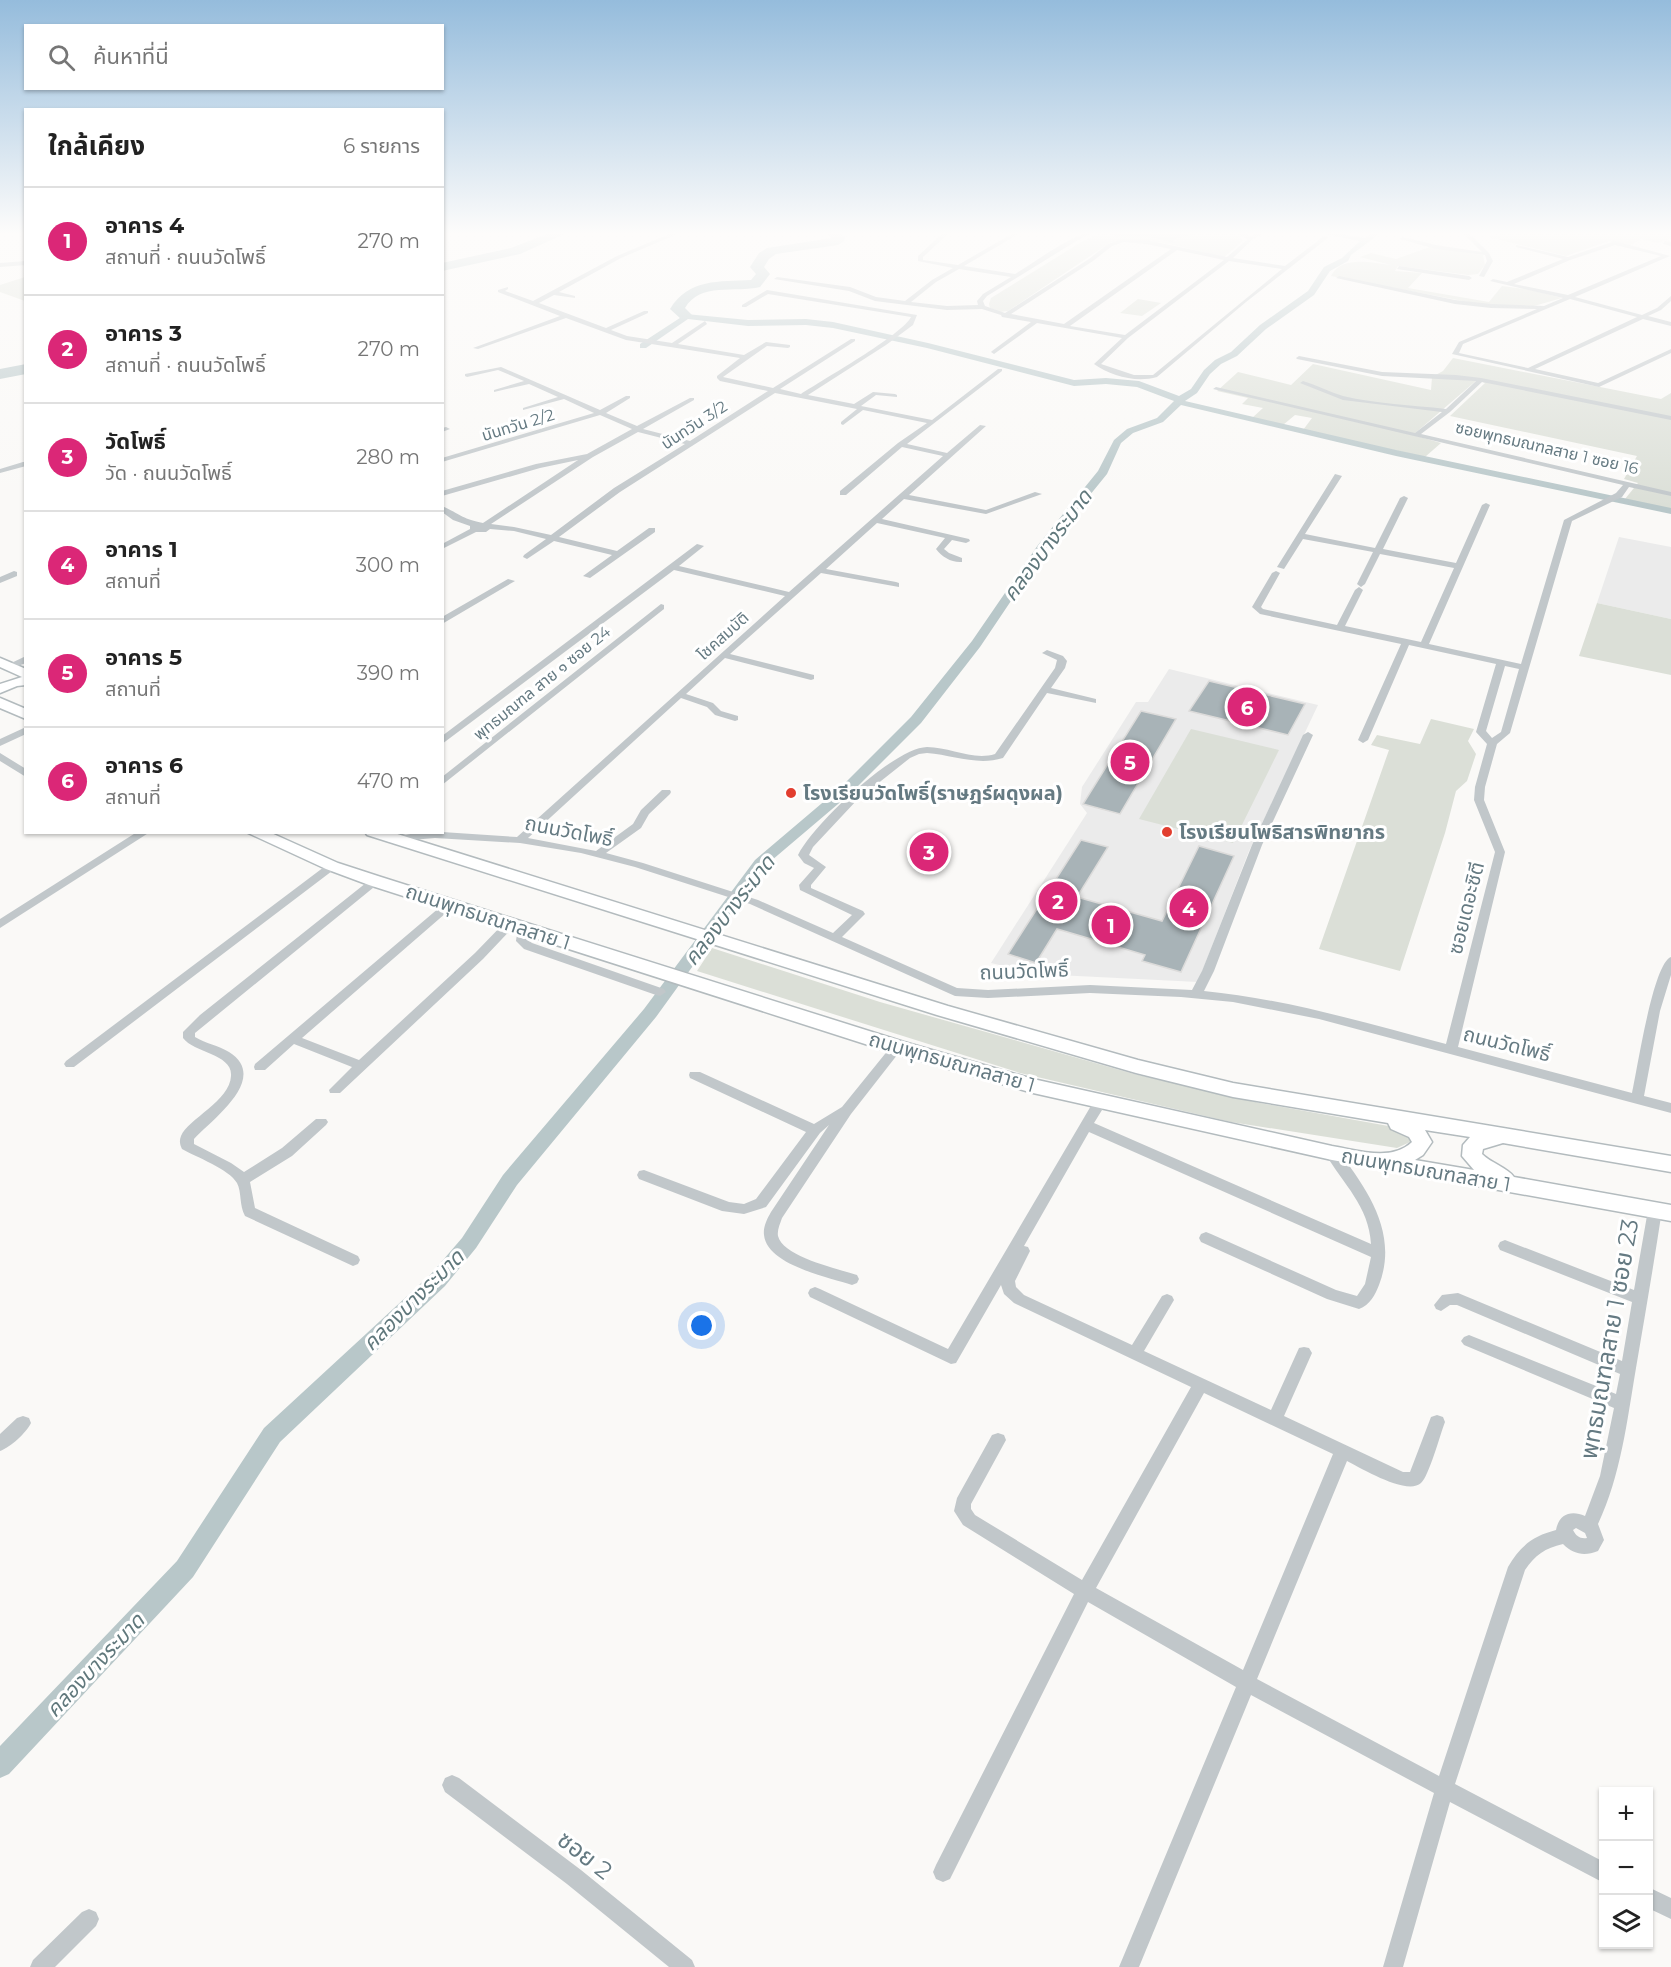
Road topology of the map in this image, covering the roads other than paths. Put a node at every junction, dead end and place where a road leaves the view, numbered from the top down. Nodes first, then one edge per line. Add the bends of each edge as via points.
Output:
1 (543, 324) edge
2 (586, 324) edge
3 (621, 324) edge
4 (704, 324) edge
5 (911, 324) edge
6 (1032, 324) edge
7 (1045, 324) edge
8 (1069, 324) edge
9 (1143, 324) edge
10 (1217, 324) edge
11 (1509, 324) edge
12 (1629, 324) edge
13 (1064, 327) junction
14 (605, 331) junction
15 (1126, 337) junction
16 (854, 340) dead end
17 (672, 346) junction
18 (788, 346) dead end
19 (476, 348) dead end
20 (994, 351) dead end
21 (1671, 351) edge
22 (745, 357) junction
23 (1299, 358) dead end
24 (1000, 370) dead end
25 (1528, 370) junction
26 (467, 375) dead end
27 (1481, 380) junction
28 (529, 381) junction
29 (1304, 383) dead end
30 (1216, 389) dead end
31 (773, 390) junction
32 (496, 391) dead end
33 (802, 396) junction
34 (895, 396) dead end
35 (564, 397) junction
36 (628, 397) dead end
37 (692, 399) dead end
38 (859, 407) junction
39 (525, 409) dead end
40 (1448, 411) junction
41 (600, 413) junction
42 (1671, 418) edge
43 (933, 422) junction
44 (843, 423) dead end
45 (982, 426) dead end
46 (639, 430) junction
47 (1416, 435) junction
48 (691, 443) junction
49 (900, 445) junction
50 (590, 455) junction
51 (947, 455) junction
52 (444, 459) edge
53 (24, 465) edge
54 (0, 471) edge
55 (1338, 476) dead end
56 (1628, 483) junction
57 (444, 493) edge
58 (843, 493) dead end
59 (1038, 494) dead end
60 (1671, 494) edge
61 (903, 496) junction
62 (1404, 498) dead end
63 (1486, 505) dead end
64 (444, 509) edge
65 (876, 520) junction
66 (487, 525) junction
67 (475, 528) junction
68 (652, 530) dead end
69 (1301, 536) junction
70 (950, 537) junction
71 (552, 538) junction
72 (966, 541) dead end
73 (444, 546) edge
74 (699, 546) dead end
75 (1378, 550) junction
76 (620, 554) junction
77 (527, 557) dead end
78 (959, 560) dead end
79 (1459, 566) junction
80 (672, 567) junction
81 (820, 570) junction
82 (14, 574) dead end
83 (587, 576) dead end
84 (0, 580) edge
85 (511, 580) dead end
86 (896, 585) dead end
87 (791, 596) junction
88 (661, 608) dead end
89 (444, 620) edge
90 (1340, 628) junction
91 (1406, 642) junction
92 (1424, 646) junction
93 (1047, 653) dead end
94 (723, 655) junction
95 (24, 660) edge
96 (1501, 662) junction
97 (3, 666) edge
98 (1524, 667) junction
99 (24, 673) edge
100 (811, 677) dead end
101 (24, 681) edge
102 (0, 689) edge
103 (1046, 690) junction
104 (680, 695) junction
105 (1093, 701) dead end
106 (0, 702) edge
107 (24, 714) edge
108 (735, 718) dead end
109 (24, 731) edge
110 (1308, 735) dead end
111 (444, 739) edge
112 (1363, 740) dead end
113 (1492, 742) junction
114 (0, 743) edge
115 (0, 756) edge
116 (21, 772) edge
117 (444, 780) edge
118 (666, 792) dead end
119 (142, 834) edge
120 (259, 834) edge
121 (380, 835) edge
122 (520, 840) junction
123 (598, 854) junction
124 (332, 866) junction
125 (375, 881) junction
126 (450, 904) junction
127 (1, 922) edge
128 (511, 923) junction
129 (528, 928) junction
130 (835, 938) junction
131 (1671, 961) edge
132 (660, 992) dead end
133 (956, 992) junction
134 (1196, 994) junction
135 (943, 1011) junction
136 (293, 1039) junction
137 (897, 1047) junction
138 (1451, 1050) junction
139 (70, 1064) dead end
140 (361, 1066) junction
141 (261, 1067) dead end
142 (695, 1075) dead end
143 (335, 1090) dead end
144 (1637, 1099) junction
145 (1100, 1102) junction
146 (1671, 1108) edge
147 (847, 1110) junction
148 (1371, 1114) junction
149 (321, 1122) dead end
150 (1088, 1126) junction
151 (815, 1130) junction
152 (1507, 1138) junction
153 (1332, 1153) junction
154 (1379, 1161) junction
155 (1671, 1164) edge
156 (644, 1174) dead end
157 (243, 1180) junction
158 (1534, 1190) junction
159 (1663, 1211) edge
160 (1206, 1238) dead end
161 (1505, 1246) dead end
162 (1023, 1251) dead end
163 (1379, 1254) junction
164 (353, 1260) dead end
165 (852, 1279) dead end
166 (815, 1293) dead end
167 (1167, 1299) dead end
168 (1641, 1299) junction
169 (1441, 1305) dead end
170 (1469, 1341) dead end
171 (1135, 1353) junction
172 (1304, 1353) dead end
173 (1628, 1371) junction
174 (1200, 1385) junction
175 (1622, 1404) junction
176 (1275, 1418) junction
177 (1437, 1422) dead end
178 (23, 1423) dead end
179 (998, 1440) dead end
180 (0, 1443) edge
181 (1343, 1450) junction
182 (1085, 1592) junction
183 (1247, 1683) junction
184 (452, 1785) dead end
185 (1445, 1787) junction
186 (1599, 1870) edge
187 (943, 1872) dead end
188 (1653, 1900) edge
189 (1671, 1909) edge
190 (89, 1919) dead end
191 (39, 1967) edge
192 (685, 1967) edge
193 (1129, 1967) edge
194 (1393, 1967) edge

1 - 19 street
2 - 14 street
3 - 14 street
4 - 17 street
5 - 33 street
6 - 20 street
7 - 13 street
8 - 13 street
9 - 15 street
10 - 15 street via 1152,377 1136,378 1097,364
11 - 25 street via 1461,343 1455,354
12 - 25 street
13 - 15 street
14 - 17 street
16 - 31 street, นันทวัน 3/2
17 - 22 street
18 - 22 street via 766,344
21 - 25 street via 1599,385
22 - 31 street via 719,378
23 - 27 street via 1367,372 1454,375
24 - 43 street
26 - 28 street via 496,368
27 - 40 street, ซอยพุทธมณฑลสาย 1 ซอย 16
27 - 42 street
28 - 32 street
28 - 35 street
29 - 40 street via 1328,394 1370,403
30 - 47 street, ซอยพุทธมณฑลสาย 1 ซอย 16
31 - 33 street
31 - 48 street, นันทวัน 3/2
33 - 38 street
34 - 38 street via 873,393
35 - 39 street
35 - 41 street
36 - 41 street, นันทวัน 2/2
37 - 46 street
38 - 43 street
38 - 44 street
40 - 47 street, ซอยพุทธมณฑลสาย 1 ซอย 16
41 - 46 street
41 - 52 street, นันทวัน 2/2
43 - 49 street
45 - 51 street, โชคสมบัติ
46 - 48 street
46 - 50 street
47 - 56 street, ซอยพุทธมณฑลสาย 1 ซอย 16
48 - 71 street, นันทวัน 3/2 via 607,496
49 - 51 street
49 - 58 street
50 - 57 street
50 - 66 street
51 - 61 street, โชคสมบัติ
53 - 54 street
55 - 69 street
56 - 60 street, ซอยพุทธมณฑลสาย 1 ซอย 16
56 - 98 street, ซอยเดอะซิตี via 1619,495 1568,520
59 - 61 street via 986,512
61 - 65 street, โชคสมบัติ
62 - 75 street
63 - 79 street
64 - 67 street
65 - 70 street
65 - 81 street, โชคสมบัติ
66 - 67 street via 483,530
66 - 71 street
67 - 73 street
68 - 76 street
69 - 75 street
69 - 90 street via 1256,607
70 - 72 street
70 - 78 street via 940,549
71 - 76 street
71 - 77 street, นันทวัน 3/2
74 - 80 street
75 - 79 street
75 - 90 street
76 - 83 street
79 - 92 street
80 - 87 street
80 - 111 street
81 - 86 street
81 - 87 street, โชคสมบัติ
82 - 84 street
85 - 89 street
87 - 94 street, โชคสมบัติ
88 - 117 street, พุทธมณฑล สาย ๑ ซอย 24
90 - 91 street
91 - 92 street
91 - 112 street
92 - 96 street
93 - 103 street via 1062,661
94 - 100 street
94 - 104 street, โชคสมบัติ
95 - 97 street
96 - 98 street
96 - 113 street via 1481,732
97 - 99 main road
98 - 113 street, ซอยเดอะซิตี via 1505,733
101 - 102 main road
103 - 105 street
103 - 130 street via 999,756 980,759 929,750 905,755 808,844 803,855 821,867 805,885 806,890 859,914
104 - 108 street
104 - 122 street, โชคสมบัติ
106 - 107 main road
109 - 114 street
110 - 134 street via 1257,845
113 - 138 street, ซอยเดอะซิตี via 1479,800 1500,852
115 - 116 street
118 - 123 street via 637,826
119 - 127 street
120 - 124 main road, ถนนพุทธมณฑลสาย 1
121 - 122 street, ถนนวัดโพธิ์
121 - 135 main road
122 - 123 street, ถนนวัดโพธิ์
123 - 130 street, ถนนวัดโพธิ์ via 709,886
124 - 125 main road, ถนนพุทธมณฑลสาย 1
124 - 139 street
125 - 126 main road, ถนนพุทธมณฑลสาย 1
125 - 157 street via 189,1032 194,1042 237,1064 239,1073 231,1093 193,1130 187,1146
126 - 128 main road, ถนนพุทธมณฑลสาย 1
126 - 136 street
128 - 129 main road, ถนนพุทธมณฑลสาย 1
128 - 140 street
129 - 132 street via 522,941 528,946
129 - 137 main road, ถนนพุทธมณฑลสาย 1
130 - 133 street, ถนนวัดโพธิ์
131 - 144 street via 1658,994
133 - 134 street, ถนนวัดโพธิ์ via 1090,989
133 - 135 street
134 - 138 street, ถนนวัดโพธิ์ via 1319,1016
135 - 148 main road via 1233,1090
136 - 140 street
136 - 141 street
137 - 145 main road, ถนนพุทธมณฑลสาย 1
137 - 147 street
138 - 144 street, ถนนวัดโพธิ์
140 - 143 street
142 - 151 street
144 - 146 street, ถนนวัดโพธิ์
145 - 150 street
145 - 153 main road, ถนนพุทธมณฑลสาย 1
147 - 151 street
147 - 165 street via 771,1228 772,1240 781,1252
148 - 152 main road
148 - 154 main road via 1416,1132 1422,1142 1410,1155
149 - 157 street via 287,1152
150 - 163 street
150 - 166 street via 951,1358
151 - 156 street via 761,1203 752,1209 727,1207
152 - 155 main road
152 - 158 main road via 1482,1140 1473,1145 1472,1156 1491,1173
153 - 154 main road, ถนนพุทธมณฑลสาย 1
153 - 163 street via 1375,1221
154 - 158 main road, ถนนพุทธมณฑลสาย 1
157 - 164 street via 245,1204 250,1212
158 - 159 main road, ถนนพุทธมณฑลสาย 1
159 - 168 street, พุทธมณฑลสาย 1 ซอย 23
160 - 163 street via 1332,1295 1359,1303 1373,1286
161 - 168 street
162 - 171 street via 1008,1281 1019,1299
167 - 171 street
168 - 173 street, พุทธมณฑลสาย 1 ซอย 23
169 - 173 street via 1447,1299 1458,1299
170 - 175 street
171 - 174 street
172 - 176 street
173 - 175 street, พุทธมณฑลสาย 1 ซอย 23
174 - 176 street
174 - 182 street
175 - 185 street, พุทธมณฑลสาย 1 ซอย 23 via 1608,1476 1589,1526 1571,1520 1565,1524 1566,1536 1537,1544 1524,1553 1514,1573
176 - 181 street
177 - 181 street via 1413,1480 1402,1479
178 - 180 street
179 - 182 street via 962,1511 969,1520
181 - 183 street
182 - 183 street
182 - 187 street
183 - 185 street
183 - 193 street
184 - 192 street, ซอย 2
185 - 186 street
185 - 194 street
188 - 189 street
190 - 191 street

